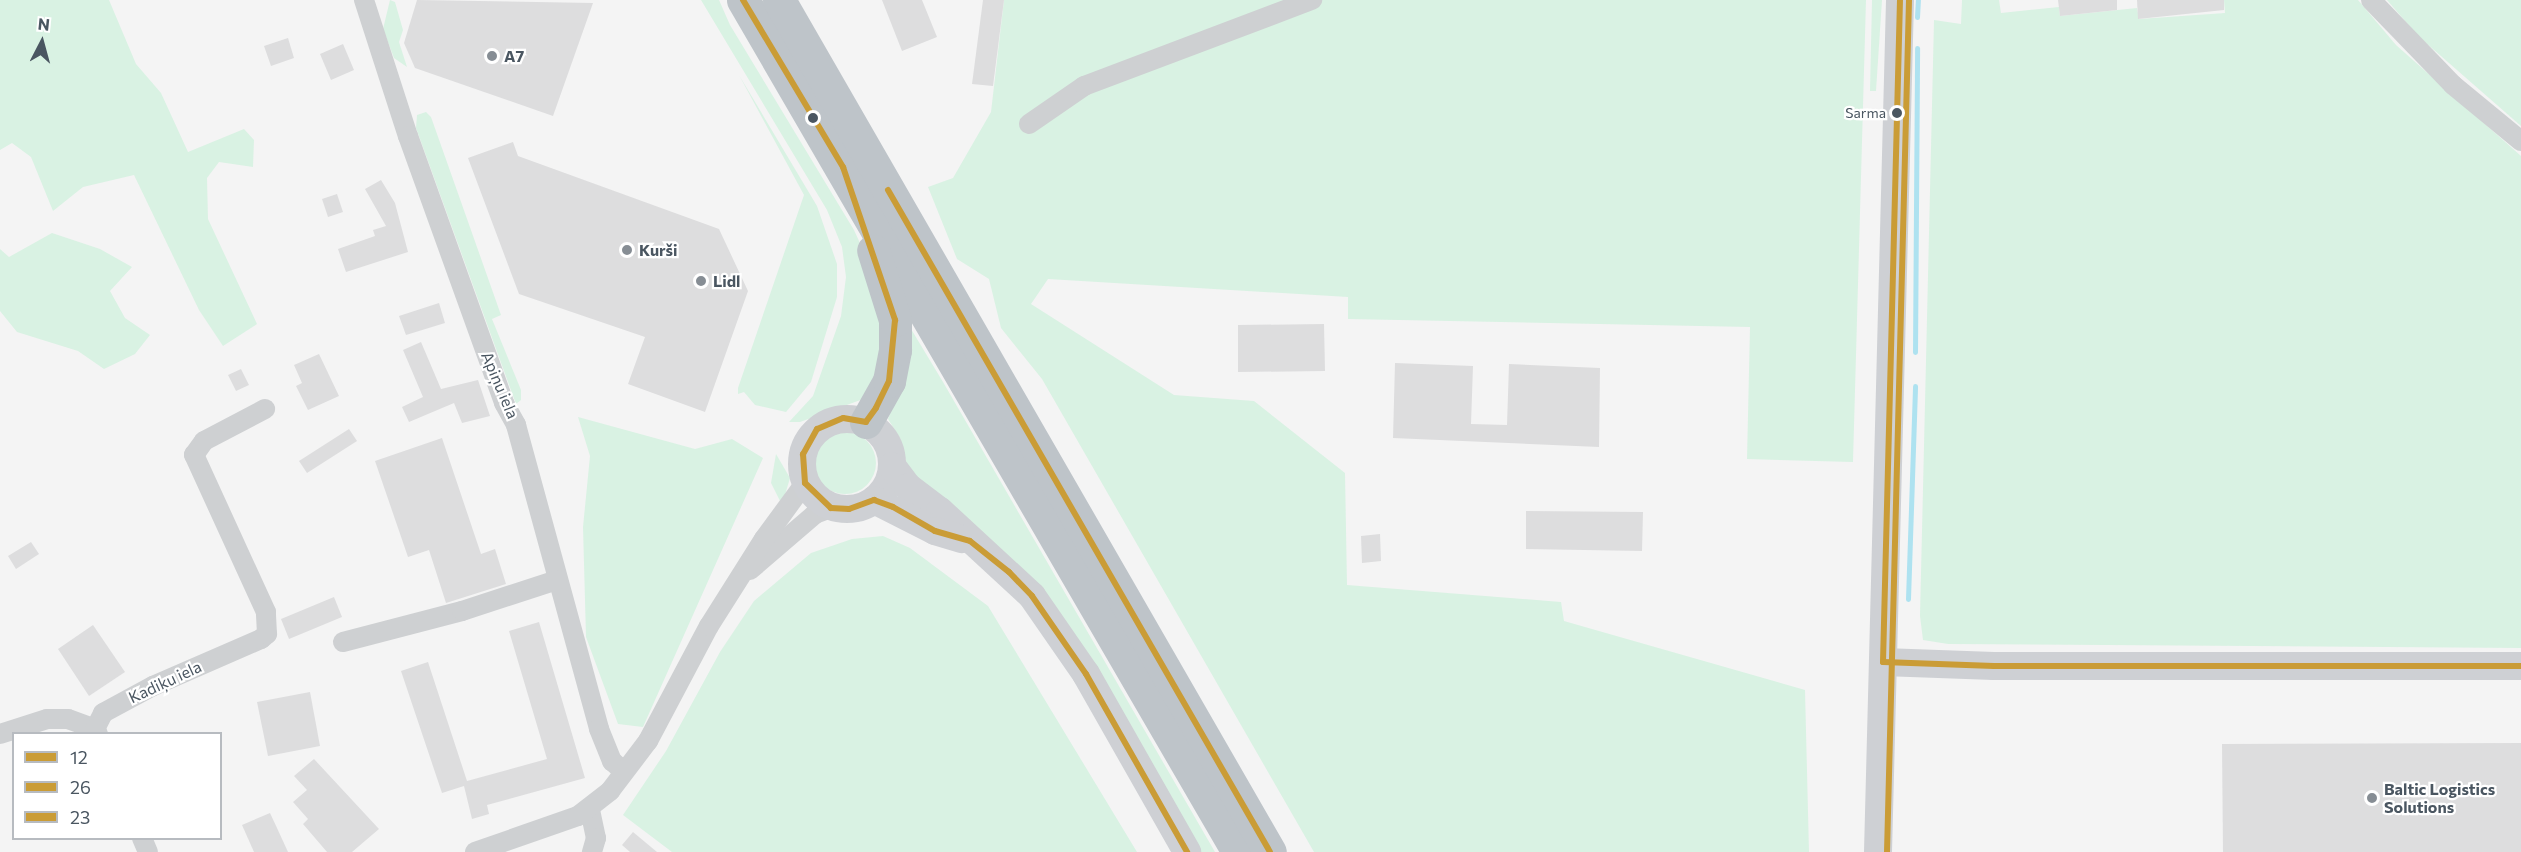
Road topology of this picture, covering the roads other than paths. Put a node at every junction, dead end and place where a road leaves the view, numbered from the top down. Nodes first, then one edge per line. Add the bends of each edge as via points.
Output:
1 (364, 0) edge
2 (743, 0) edge
3 (1312, 0) edge
4 (1900, 0) edge
5 (2371, 0) edge
6 (781, 4) edge
7 (1029, 124) dead end
8 (2521, 141) edge
9 (843, 166) junction
10 (265, 409) dead end
11 (866, 422) junction
12 (892, 466) junction
13 (806, 483) junction
14 (874, 500) junction
15 (831, 508) junction
16 (970, 541) junction
17 (745, 573) junction
18 (557, 580) junction
19 (343, 642) dead end
20 (1883, 662) junction
21 (2521, 666) edge
22 (96, 731) edge
23 (0, 734) edge
24 (623, 771) junction
25 (590, 810) junction
26 (475, 852) edge
27 (592, 852) edge
28 (1187, 852) edge
29 (1238, 852) edge
30 (1270, 852) edge
31 (1878, 852) edge

1 - 18 street, Apiņu iela via 416,159 504,403 516,425
2 - 9 highway
3 - 7 street via 1084,86
4 - 20 main road
5 - 8 street via 2452,84
6 - 30 highway
9 - 11 highway via 896,320 889,381
9 - 29 highway
10 - 22 street, Kadiķu iela via 204,441 194,455 266,612 267,634 103,712
11 - 12 main road via 884,437
11 - 13 main road via 843,418 817,429 803,454 801,467
12 - 14 main road via 885,491
12 - 16 main road via 908,487
13 - 15 main road
13 - 17 street via 764,539
14 - 15 main road via 856,508
14 - 16 main road via 935,531
15 - 17 street via 815,514
16 - 28 main road via 1032,596 1086,674
17 - 24 street via 709,626 648,741
18 - 19 street via 462,611
18 - 24 street, Apiņu iela via 599,729 612,761
20 - 21 main road via 1994,666
20 - 31 main road
22 - 23 street via 68,719 46,719
24 - 25 street
25 - 26 street
25 - 27 street via 596,838

